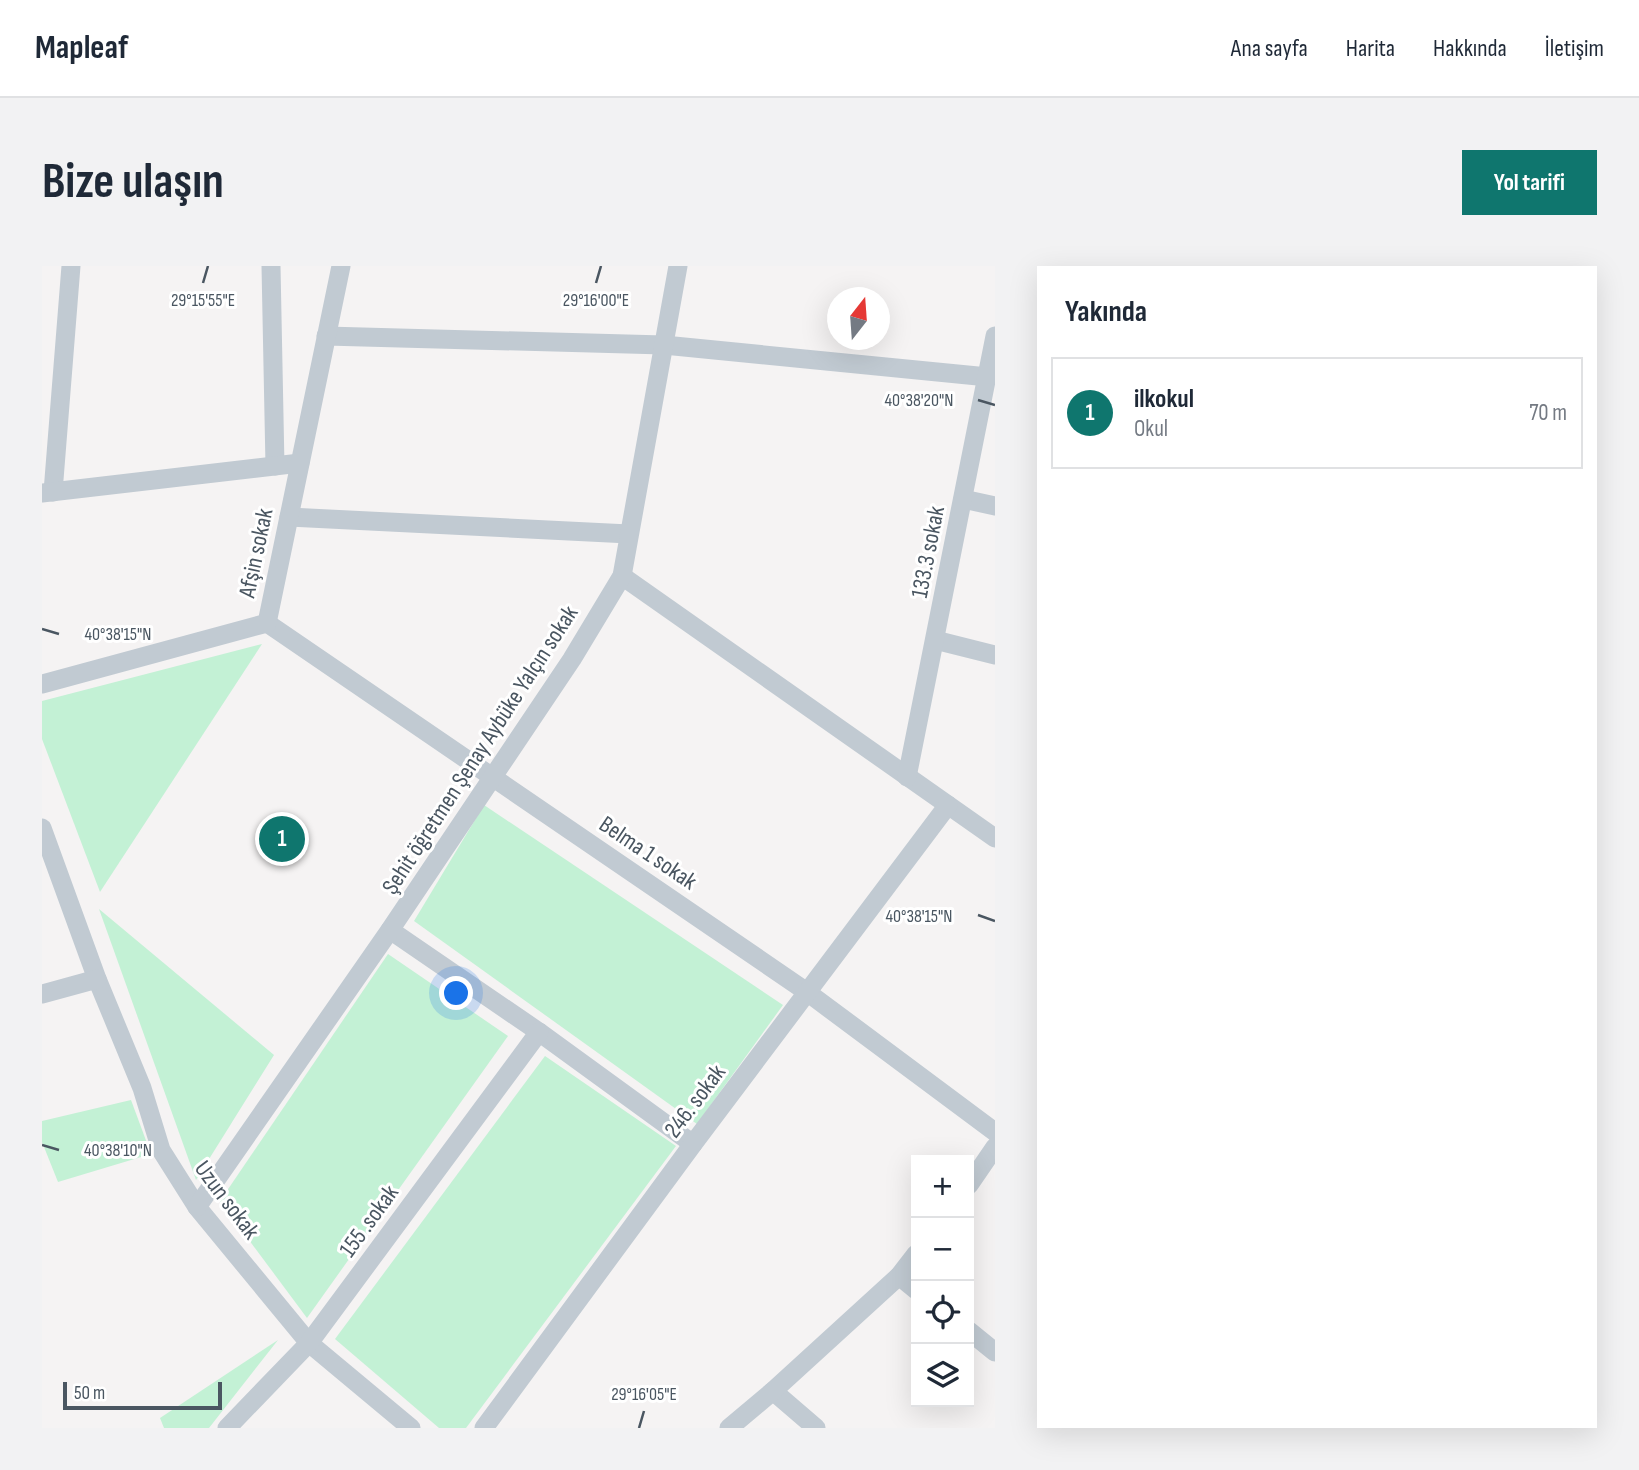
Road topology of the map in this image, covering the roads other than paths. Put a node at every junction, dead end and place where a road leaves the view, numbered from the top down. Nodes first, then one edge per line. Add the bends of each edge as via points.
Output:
1 (71, 266) edge
2 (271, 266) edge
3 (341, 266) edge
4 (678, 266) edge
5 (326, 336) junction
6 (995, 336) edge
7 (664, 345) junction
8 (988, 377) junction
9 (300, 463) junction
10 (275, 466) junction
11 (48, 492) edge
12 (963, 499) junction
13 (995, 506) edge
14 (289, 517) junction
15 (629, 534) junction
16 (622, 576) junction
17 (267, 623) junction
18 (935, 640) junction
19 (995, 655) edge
20 (42, 684) edge
21 (492, 777) junction
22 (907, 777) junction
23 (948, 805) junction
24 (42, 828) edge
25 (995, 838) edge
26 (390, 930) junction
27 (97, 979) junction
28 (807, 992) junction
29 (42, 994) edge
30 (539, 1032) junction
31 (995, 1132) edge
32 (693, 1144) junction
33 (995, 1147) edge
34 (974, 1178) edge
35 (197, 1207) junction
36 (911, 1260) edge
37 (899, 1276) junction
38 (911, 1286) edge
39 (974, 1335) edge
40 (309, 1343) junction
41 (995, 1352) edge
42 (773, 1391) junction
43 (227, 1428) edge
44 (411, 1428) edge
45 (485, 1428) edge
46 (729, 1428) edge
47 (816, 1428) edge

1 - 11 street
2 - 10 street
3 - 5 street, Afşin sokak
4 - 7 street, Şehit öğretmen Şenay Aybüke Yalçın sokak
5 - 7 street
5 - 9 street, Afşin sokak
6 - 8 street, 133.3 sokak
7 - 8 street
7 - 15 street, Şehit öğretmen Şenay Aybüke Yalçın sokak
8 - 12 street, 133.3 sokak
9 - 10 street
9 - 14 street, Afşin sokak
10 - 11 street
12 - 13 street
12 - 18 street, 133.3 sokak
14 - 15 street
14 - 17 street, Afşin sokak
15 - 16 street, Şehit öğretmen Şenay Aybüke Yalçın sokak
16 - 21 street, Şehit öğretmen Şenay Aybüke Yalçın sokak
16 - 22 street
17 - 20 street, Afşin sokak
17 - 21 street, Belma 1 sokak
18 - 19 street
18 - 22 street, 133.3 sokak
21 - 26 street, Şehit öğretmen Şenay Aybüke Yalçın sokak
21 - 28 street, Belma 1 sokak
22 - 23 street
23 - 25 street
23 - 28 street, 246. sokak
24 - 27 street, Uzun sokak
26 - 30 street
26 - 35 street, Şehit öğretmen Şenay Aybüke Yalçın sokak
27 - 29 street
27 - 35 street, Uzun sokak via 142,1088 161,1150
28 - 31 street, Belma 1 sokak
28 - 32 street, 246. sokak
30 - 32 street
30 - 40 street, 155 .sokak
32 - 45 street, 246. sokak
33 - 34 street
35 - 40 street, Uzun sokak
36 - 37 street
37 - 38 street
37 - 42 street
39 - 41 street
40 - 43 street, 155 .sokak
40 - 44 street, Uzun sokak
42 - 46 street
42 - 47 street

